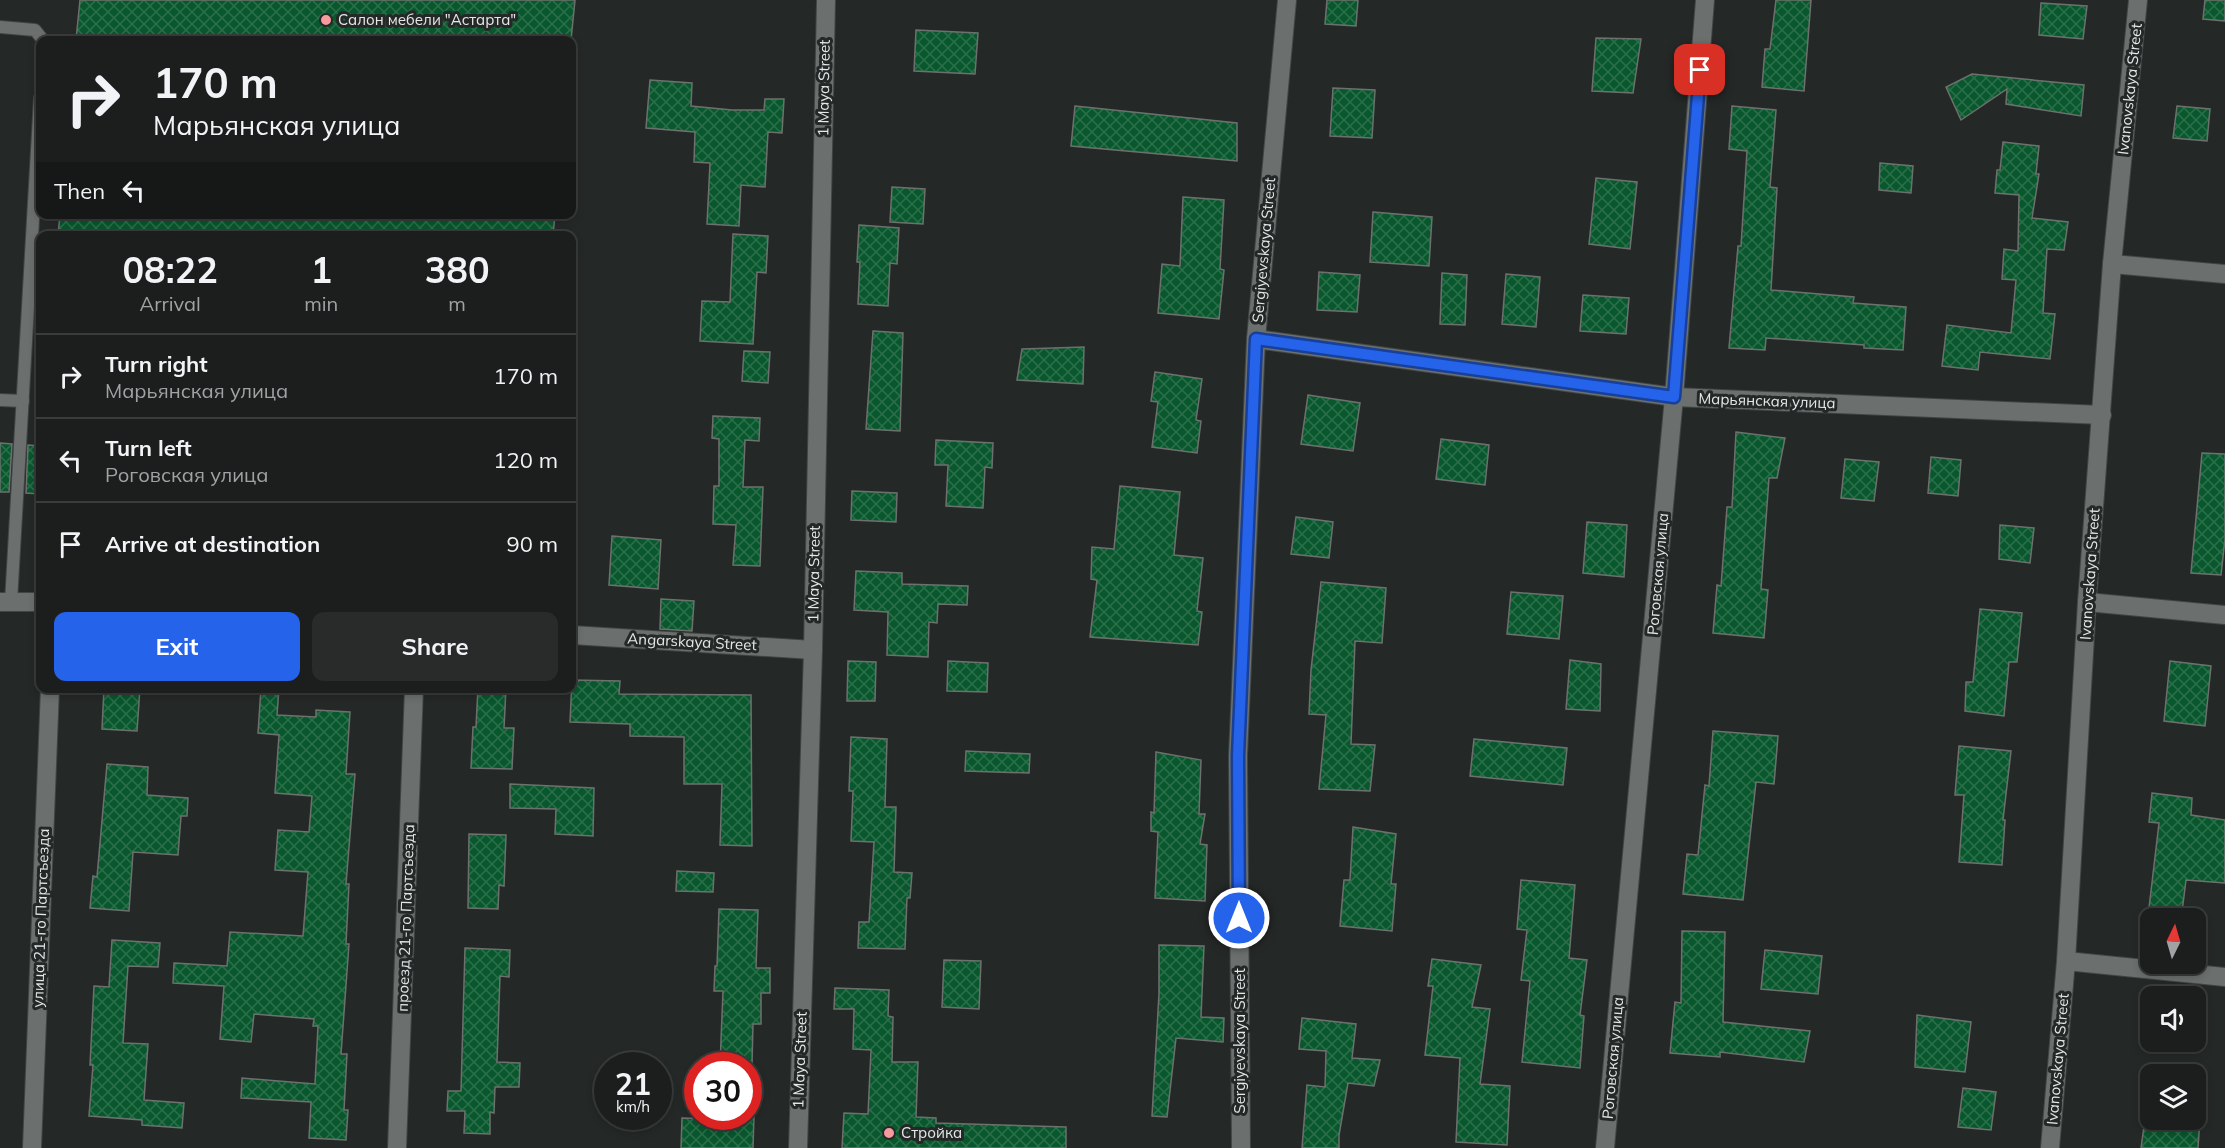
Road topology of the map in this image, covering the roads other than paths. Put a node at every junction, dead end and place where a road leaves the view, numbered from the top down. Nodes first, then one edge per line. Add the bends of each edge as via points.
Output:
1 (826, 0) edge
2 (1287, 0) edge
3 (1705, 0) edge
4 (2138, 0) edge
5 (0, 27) edge
6 (40, 36) edge
7 (36, 170) edge
8 (2112, 264) junction
9 (2225, 273) edge
10 (1256, 339) junction
11 (1674, 397) junction
12 (0, 400) edge
13 (23, 401) junction
14 (2102, 415) junction
15 (6, 602) edge
16 (36, 602) edge
17 (2087, 602) junction
18 (2225, 615) edge
19 (576, 635) edge
20 (813, 650) junction
21 (50, 693) edge
22 (414, 693) edge
23 (2066, 961) junction
24 (2225, 977) edge
25 (32, 1148) edge
26 (397, 1148) edge
27 (798, 1148) edge
28 (1241, 1148) edge
29 (1605, 1148) edge
30 (2050, 1148) edge

1 - 20 street, 1 Maya Street
2 - 10 street, Sergiyevskaya Street
3 - 11 street, Роговская улица
4 - 8 street, Ivanovskaya Street
5 - 6 lane via 35,30
7 - 13 lane
8 - 9 street
8 - 14 street, Ivanovskaya Street
10 - 11 street, Марьянская улица
10 - 28 street, Sergiyevskaya Street via 1238,756
11 - 14 street, Марьянская улица
11 - 29 street, Роговская улица
12 - 13 lane
13 - 15 lane
14 - 17 street, Ivanovskaya Street
15 - 16 street
17 - 18 street
17 - 23 street, Ivanovskaya Street
19 - 20 street, Angarskaya Street
20 - 27 street, 1 Maya Street
21 - 25 street, улица 21-го Партсъезда
22 - 26 street, проезд 21-го Партсъезда
23 - 24 street
23 - 30 street, Ivanovskaya Street

